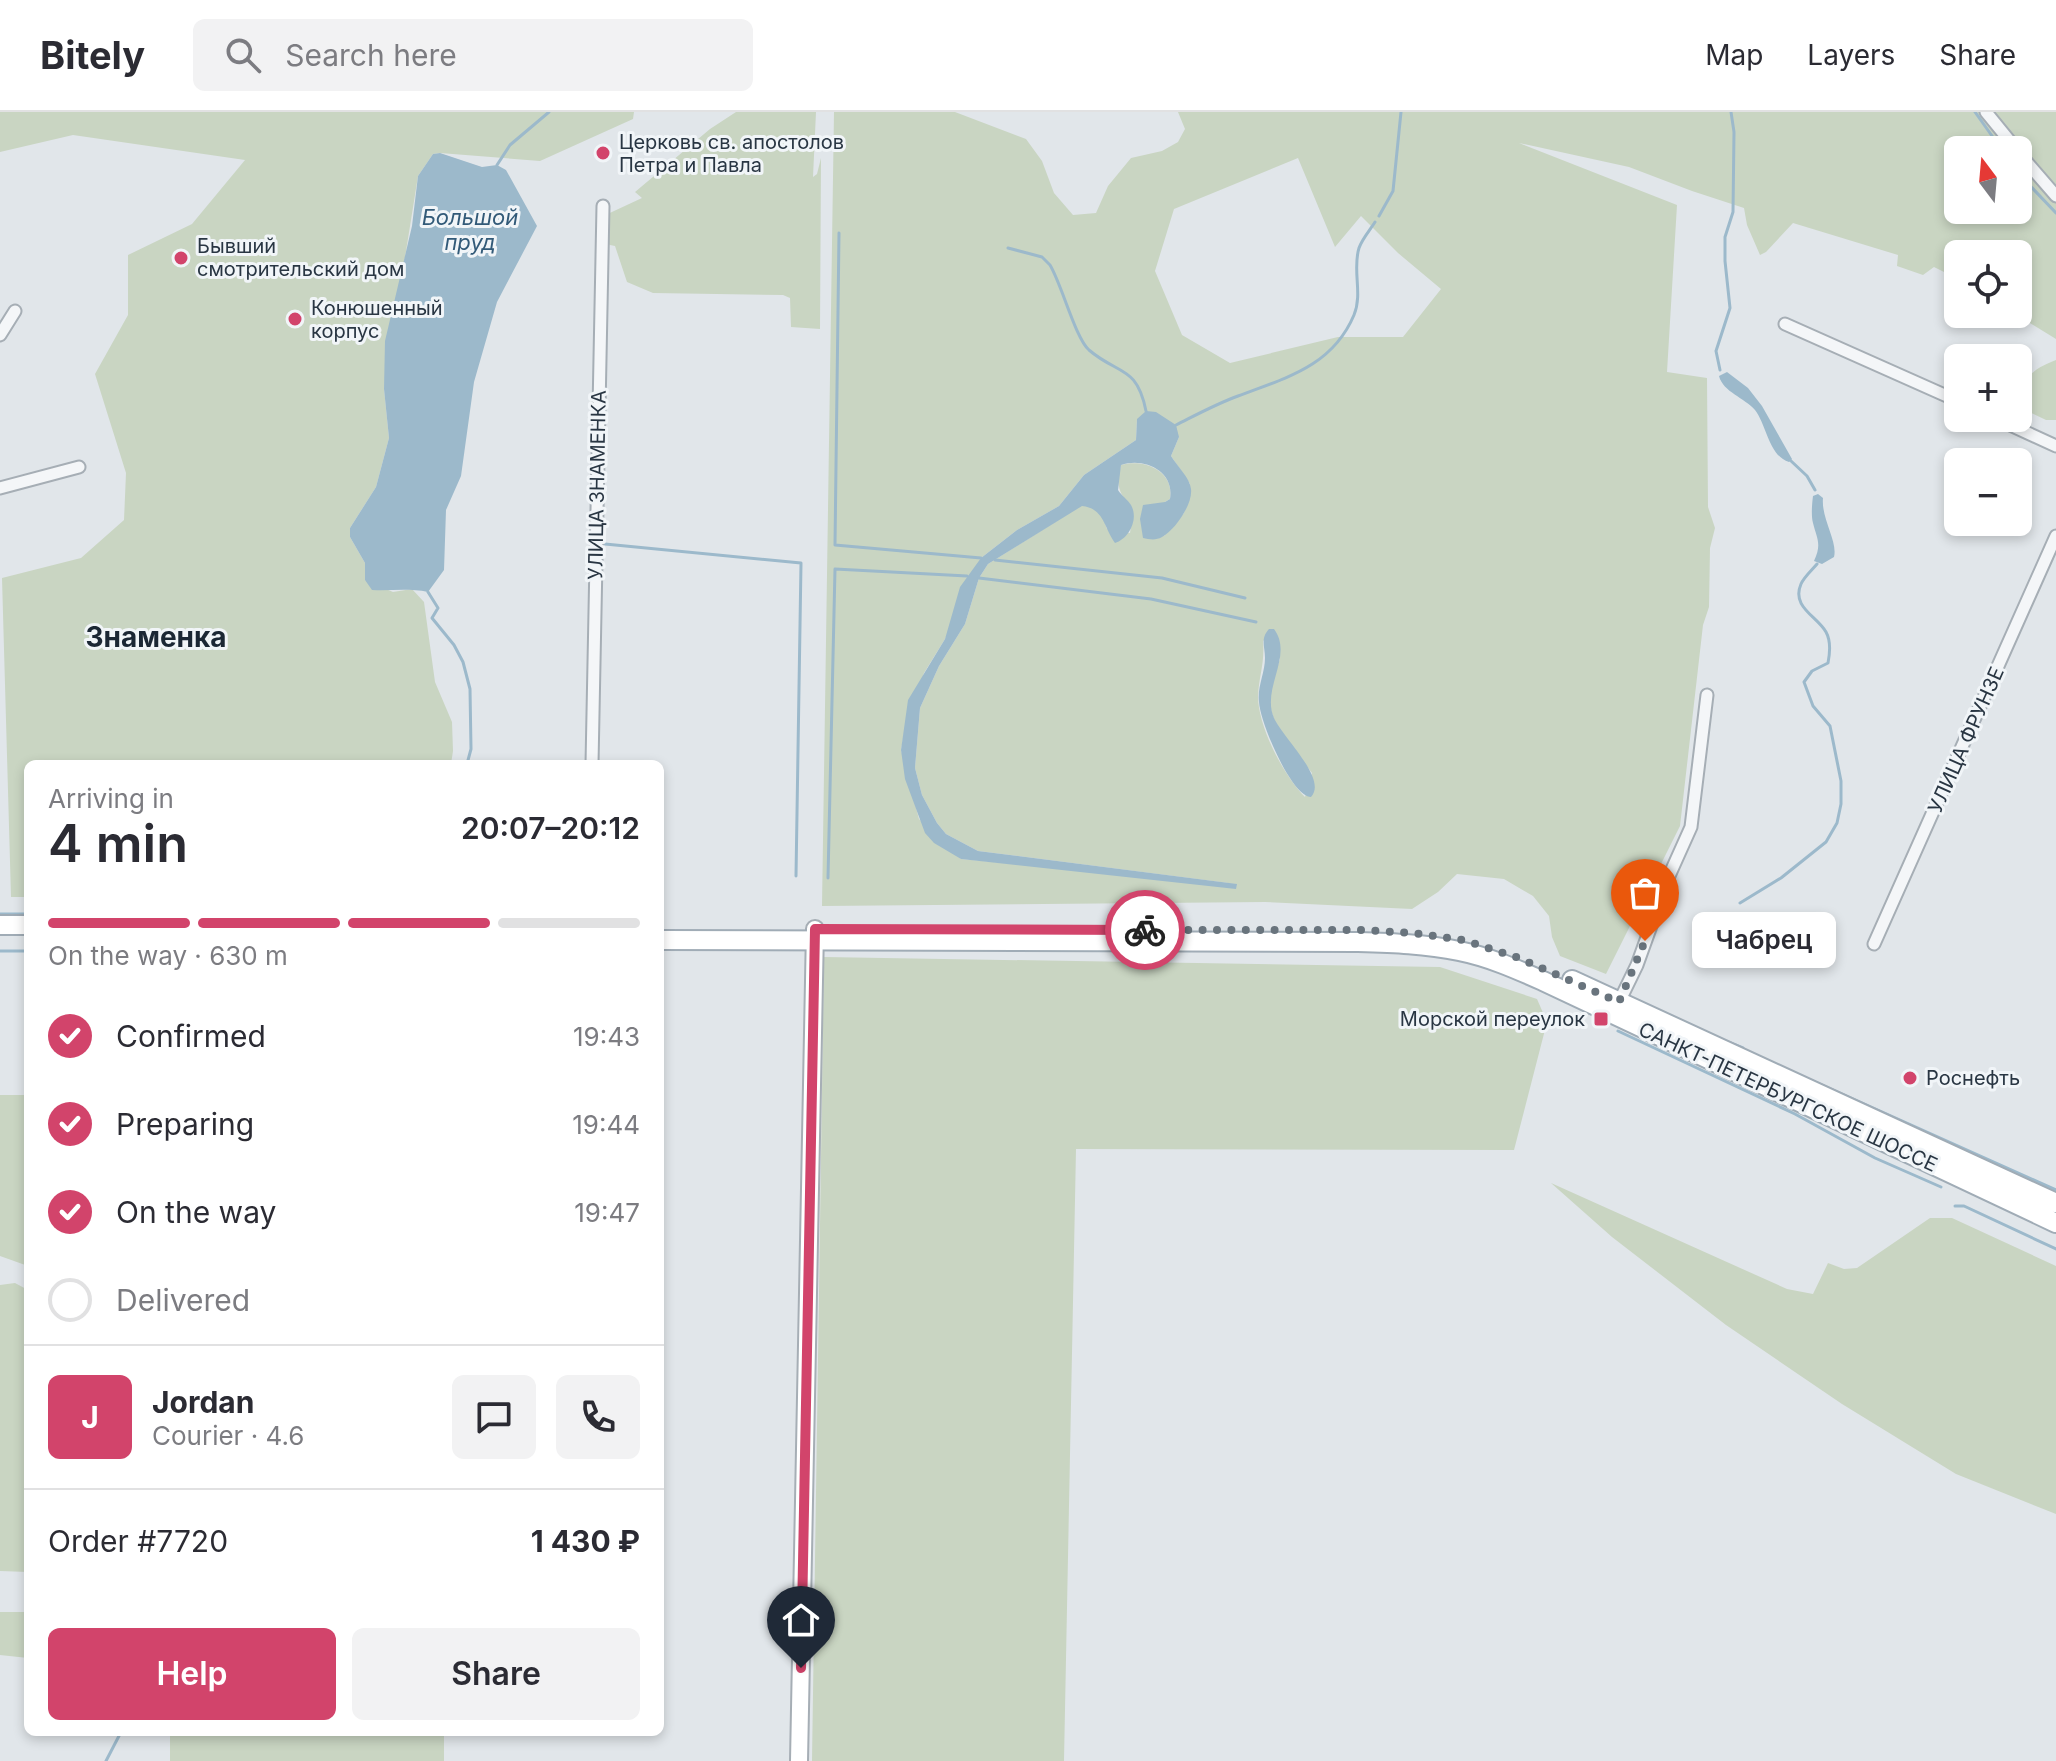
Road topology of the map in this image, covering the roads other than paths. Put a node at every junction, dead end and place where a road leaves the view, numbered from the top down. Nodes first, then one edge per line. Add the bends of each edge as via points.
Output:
1 (1986, 112) edge
2 (2005, 136) edge
3 (2032, 168) edge
4 (2056, 196) edge
5 (603, 206) dead end
6 (15, 311) dead end
7 (1785, 324) dead end
8 (0, 335) edge
9 (1944, 395) edge
10 (2026, 432) edge
11 (2056, 446) edge
12 (79, 467) dead end
13 (0, 488) edge
14 (2056, 536) edge
15 (1707, 695) dead end
16 (592, 760) edge
17 (0, 925) edge
18 (24, 925) edge
19 (664, 928) edge
20 (815, 934) junction
21 (0, 937) edge
22 (24, 937) edge
23 (664, 940) edge
24 (1874, 944) dead end
25 (1619, 1002) junction
26 (2056, 1203) edge
27 (2056, 1223) edge
28 (799, 1761) edge

1 - 2 street
3 - 4 street
5 - 16 street, УЛИЦА ЗНАМЕНКА
6 - 8 street
7 - 9 street
10 - 11 street
12 - 13 street
14 - 24 street, УЛИЦА ФРУНЗЕ
15 - 25 street via 1691,827
17 - 18 main road
19 - 20 main road, САНКТ-ПЕТЕРБУРГСКОЕ ШОССЕ
20 - 23 main road, САНКТ-ПЕТЕРБУРГСКОЕ ШОССЕ
20 - 25 main road, САНКТ-ПЕТЕРБУРГСКОЕ ШОССЕ via 1414,933 1502,952
20 - 27 main road, САНКТ-ПЕТЕРБУРГСКОЕ ШОССЕ via 1358,942 1459,951 1543,981
20 - 28 main road
21 - 22 main road
25 - 26 main road, САНКТ-ПЕТЕРБУРГСКОЕ ШОССЕ

